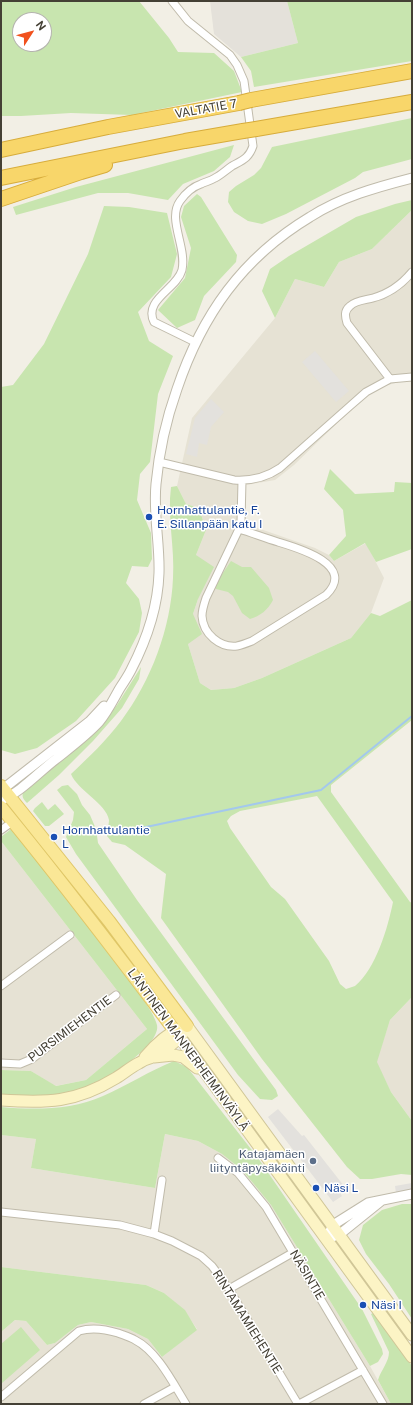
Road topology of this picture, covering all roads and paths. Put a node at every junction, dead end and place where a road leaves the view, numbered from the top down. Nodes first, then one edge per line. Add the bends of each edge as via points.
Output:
1 (172, 1) edge
2 (412, 71) edge
3 (412, 102) edge
4 (108, 127) junction
5 (1, 140) edge
6 (185, 141) junction
7 (1, 150) edge
8 (1, 178) edge
9 (412, 178) edge
10 (1, 199) edge
11 (412, 272) edge
12 (195, 342) junction
13 (412, 377) edge
14 (390, 380) junction
15 (159, 462) junction
16 (242, 481) junction
17 (239, 529) junction
18 (3, 793) edge
19 (1, 807) edge
20 (8, 825) dead end
21 (1, 830) edge
22 (70, 935) dead end
23 (1, 986) edge
24 (116, 995) dead end
25 (187, 1026) junction
26 (177, 1034) junction
27 (152, 1057) junction
28 (140, 1062) junction
29 (1, 1063) edge
30 (208, 1077) junction
31 (1, 1100) edge
32 (218, 1158) dead end
33 (162, 1180) dead end
34 (412, 1194) edge
35 (384, 1199) junction
36 (1, 1212) edge
37 (333, 1225) junction
38 (154, 1234) junction
39 (340, 1234) junction
40 (326, 1238) junction
41 (294, 1252) junction
42 (229, 1289) junction
43 (412, 1335) edge
44 (412, 1357) edge
45 (363, 1370) junction
46 (175, 1387) junction
47 (1, 1397) edge
48 (144, 1404) edge
49 (186, 1404) edge
50 (298, 1404) edge
51 (383, 1404) edge

1 - 12 street via 188,21 230,55 237,65 244,81 253,146 241,162 187,192 175,209 182,253 181,271 178,279 152,307 151,317 154,322
2 - 4 highway, VALTATIE 7
3 - 6 highway
4 - 5 highway
4 - 7 highway, VALTATIE 7
6 - 8 highway
6 - 10 highway
9 - 12 street via 373,188 346,199 310,216 284,235 232,283
11 - 14 street via 402,283 380,296 351,304 345,314 347,323
12 - 15 street via 171,408
13 - 14 street
14 - 16 street via 366,392 280,468 267,475
15 - 16 street
15 - 18 street via 156,486 159,574 157,591 150,624 130,671 97,724 43,768
16 - 17 street
17 - 17 street via 202,609 203,624 211,636 229,646 252,641 326,595 334,585 335,579 334,573 326,563 309,552
18 - 25 main road, LÄNTINEN MANNERHEIMINVÄYLÄ via 104,915
19 - 26 main road, LÄNTINEN MANNERHEIMINVÄYLÄ via 106,938
20 - 21 street
22 - 23 street
24 - 29 street, PURSIMIEHENTIE via 32,1059 20,1064
25 - 26 main road
25 - 37 main road, LÄNTINEN MANNERHEIMINVÄYLÄ
26 - 27 main road
26 - 28 main road via 156,1044
26 - 30 main road, LÄNTINEN MANNERHEIMINVÄYLÄ
27 - 28 main road
27 - 30 main road via 183,1057
28 - 31 main road via 110,1081 74,1098 56,1101
30 - 40 main road, LÄNTINEN MANNERHEIMINVÄYLÄ
32 - 41 street, NÄSINTIE via 247,1183 266,1207
33 - 38 street
34 - 35 street
35 - 37 street via 368,1203
35 - 39 street
36 - 38 street, RINTAMAMIEHENTIE via 120,1225
37 - 39 main road, LÄNTINEN MANNERHEIMINVÄYLÄ
37 - 40 street
38 - 42 street, RINTAMAMIEHENTIE via 201,1256
39 - 40 street
39 - 43 main road, LÄNTINEN MANNERHEIMINVÄYLÄ
40 - 44 main road, LÄNTINEN MANNERHEIMINVÄYLÄ
41 - 42 street
41 - 45 street, NÄSINTIE
42 - 50 street, RINTAMAMIEHENTIE
45 - 50 street
45 - 51 street, NÄSINTIE
46 - 47 street via 149,1349 135,1339 111,1331 85,1329 79,1331
46 - 48 street
46 - 49 street

